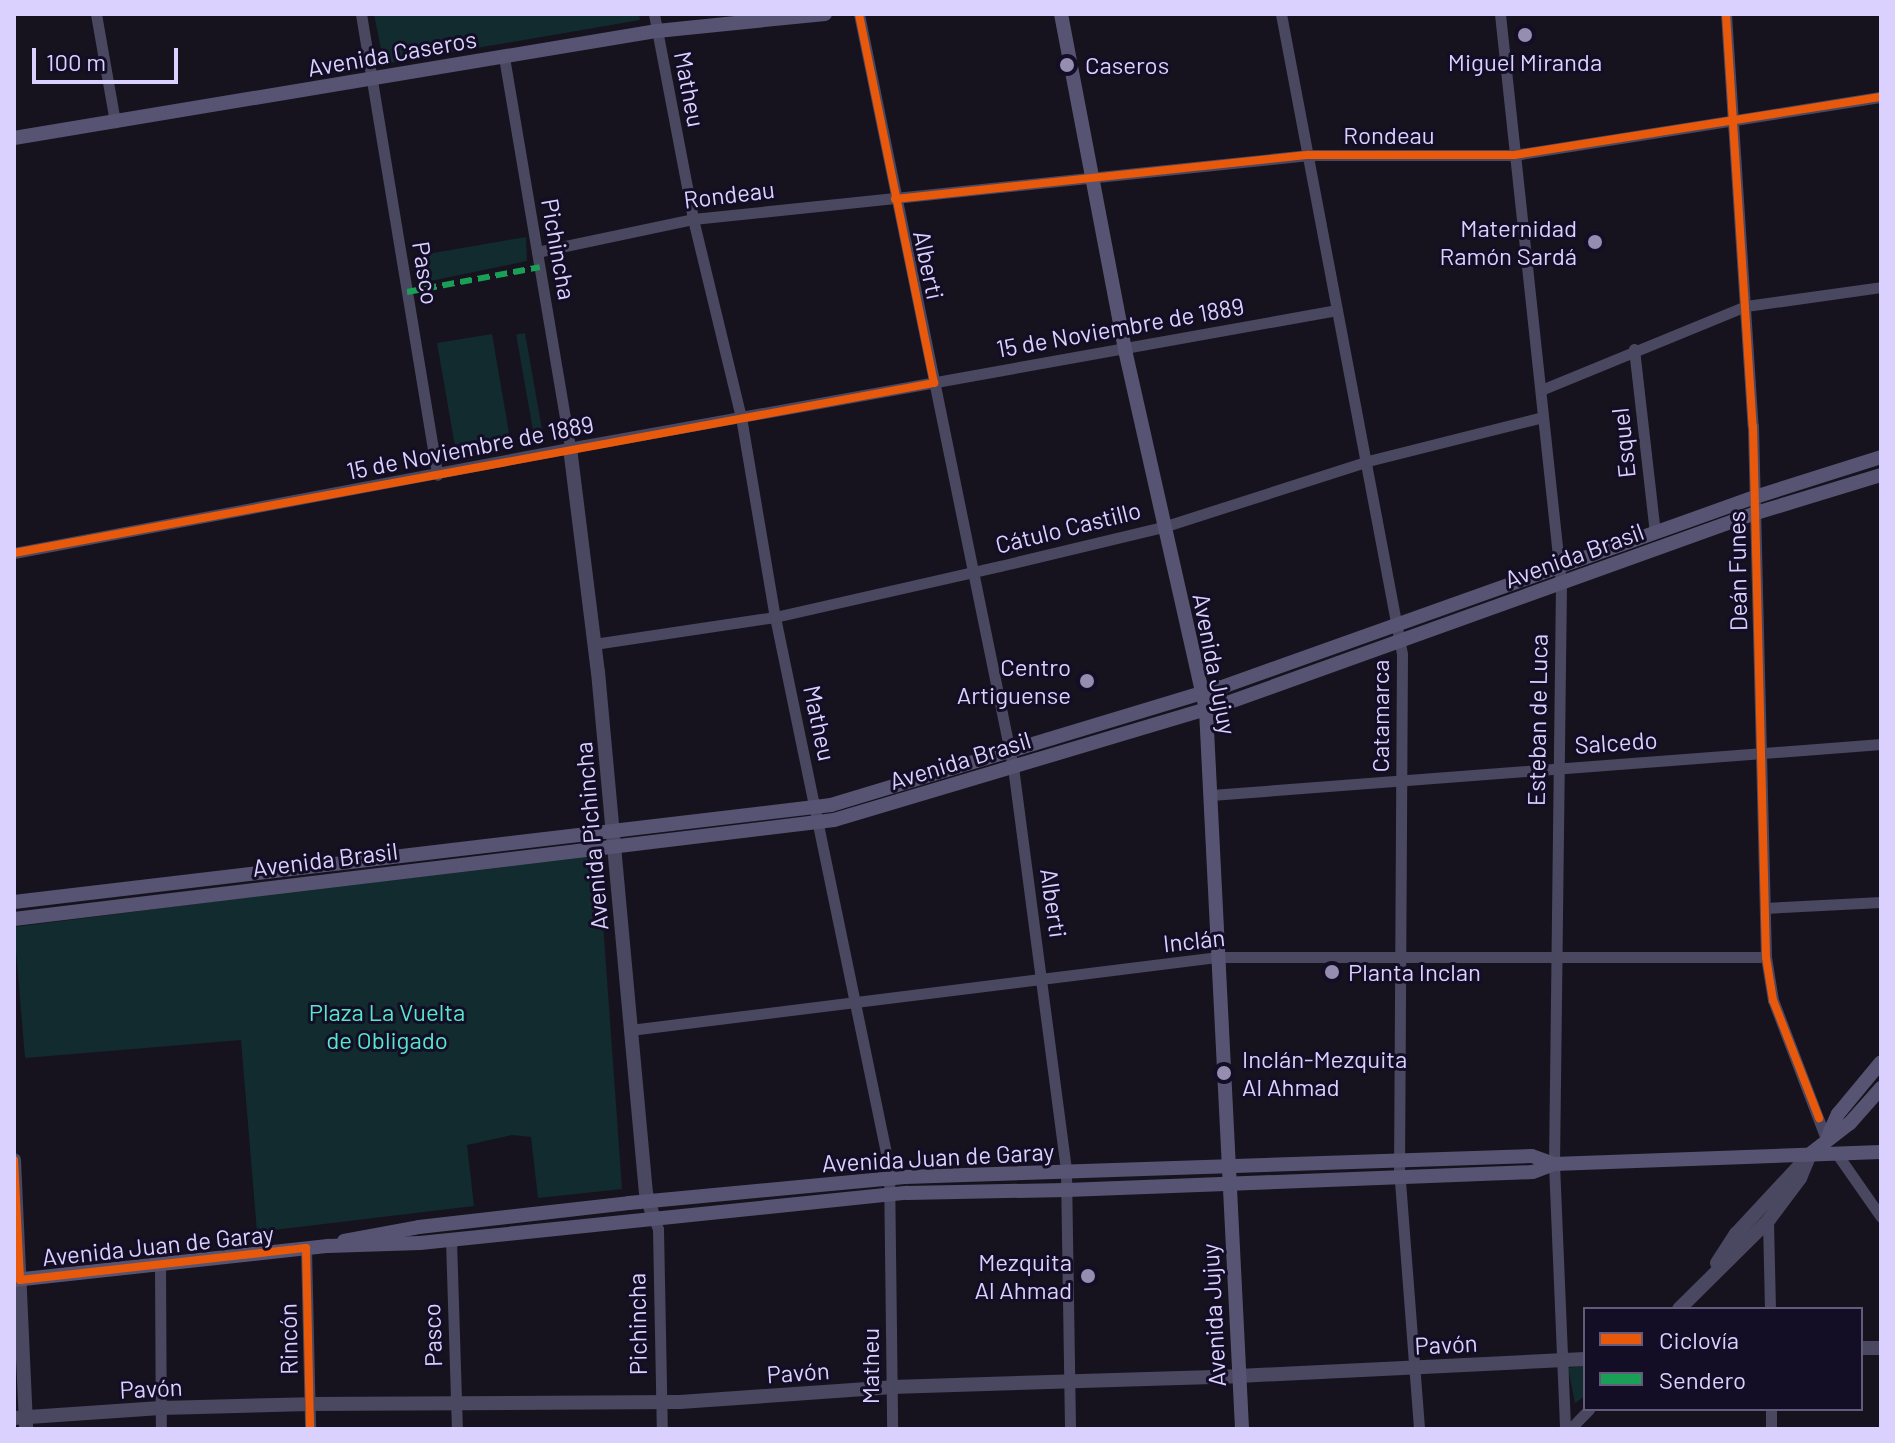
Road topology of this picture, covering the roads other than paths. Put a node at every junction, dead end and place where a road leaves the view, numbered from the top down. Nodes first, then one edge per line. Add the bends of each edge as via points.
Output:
1 (96, 14) edge
2 (361, 14) edge
3 (654, 14) edge
4 (825, 14) edge
5 (859, 14) edge
6 (1061, 14) edge
7 (1281, 14) edge
8 (1500, 14) edge
9 (1726, 14) edge
10 (657, 31) junction
11 (504, 57) junction
12 (372, 79) junction
13 (1881, 97) edge
14 (1734, 120) junction
15 (115, 122) junction
16 (14, 138) edge
17 (1309, 155) junction
18 (1514, 155) junction
19 (1090, 178) junction
20 (895, 199) junction
21 (693, 219) junction
22 (537, 252) junction
23 (1881, 287) edge
24 (1746, 306) junction
25 (1337, 310) junction
26 (1634, 349) junction
27 (1125, 350) junction
28 (934, 383) junction
29 (1541, 390) junction
30 (741, 417) junction
31 (1543, 417) junction
32 (570, 448) junction
33 (1881, 457) edge
34 (1368, 461) junction
35 (437, 475) junction
36 (1881, 475) edge
37 (1755, 497) junction
38 (1756, 513) junction
39 (1163, 527) junction
40 (1655, 532) junction
41 (14, 553) edge
42 (1559, 568) junction
43 (972, 573) junction
44 (1561, 584) junction
45 (775, 617) junction
46 (1398, 625) junction
47 (1400, 641) junction
48 (594, 644) junction
49 (1202, 693) junction
50 (1206, 710) junction
51 (1881, 744) edge
52 (1009, 751) junction
53 (1762, 753) junction
54 (1013, 767) junction
55 (1558, 768) junction
56 (1402, 780) junction
57 (1211, 795) junction
58 (815, 808) junction
59 (818, 824) junction
60 (613, 829) junction
61 (615, 846) junction
62 (14, 902) edge
63 (1881, 902) edge
64 (1765, 908) junction
65 (14, 919) edge
66 (1218, 957) junction
67 (1766, 957) junction
68 (1401, 958) junction
69 (1557, 958) junction
70 (1043, 980) junction
71 (857, 1002) junction
72 (630, 1030) junction
73 (1881, 1062) edge
74 (1881, 1088) edge
75 (1826, 1139) junction
76 (1881, 1152) edge
77 (1810, 1154) junction
78 (1837, 1154) junction
79 (1399, 1159) junction
80 (14, 1160) edge
81 (1554, 1164) junction
82 (1227, 1167) junction
83 (1066, 1172) junction
84 (1399, 1177) junction
85 (890, 1179) junction
86 (1228, 1184) junction
87 (1067, 1190) junction
88 (891, 1194) junction
89 (648, 1201) junction
90 (1881, 1217) edge
91 (654, 1219) junction
92 (1768, 1221) junction
93 (451, 1240) junction
94 (328, 1246) junction
95 (306, 1248) junction
96 (160, 1265) junction
97 (16, 1281) edge
98 (1704, 1281) junction
99 (1681, 1307) edge
100 (1770, 1307) edge
101 (1583, 1359) edge
102 (1562, 1360) junction
103 (1413, 1368) junction
104 (1238, 1376) junction
105 (1072, 1381) junction
106 (892, 1387) junction
107 (661, 1402) junction
108 (309, 1404) junction
109 (456, 1404) junction
110 (161, 1408) junction
111 (1587, 1411) edge
112 (22, 1422) edge
113 (161, 1429) edge
114 (310, 1429) edge
115 (457, 1429) edge
116 (662, 1429) edge
117 (892, 1429) edge
118 (1070, 1429) edge
119 (1242, 1429) edge
120 (1419, 1429) edge
121 (1568, 1429) edge

1 - 15 street
2 - 12 street, Pasco
3 - 10 street, Matheu
4 - 10 main road, Avenida Caseros
5 - 20 street, Alberti
6 - 19 main road, Avenida Jujuy
7 - 17 street, Catamarca
8 - 18 street, Esteban de Luca
9 - 14 street, Deán Funes
10 - 11 main road, Avenida Caseros
10 - 21 street, Matheu
11 - 12 main road, Avenida Caseros
11 - 22 street, Pichincha
12 - 15 main road, Avenida Caseros
12 - 35 street, Pasco
13 - 14 street, Rondeau
14 - 18 street, Rondeau
14 - 24 street, Deán Funes
15 - 16 main road, Avenida Caseros
17 - 18 street, Rondeau
17 - 19 street, Rondeau
17 - 25 street, Catamarca
18 - 29 street, Esteban de Luca
19 - 20 street, Rondeau
19 - 27 main road, Avenida Jujuy
20 - 21 street, Rondeau
20 - 28 street, Alberti
21 - 22 street, Rondeau
21 - 30 street, Matheu
22 - 32 street, Pichincha
23 - 24 street
24 - 26 street
24 - 37 street, Deán Funes
25 - 27 street, 15 de Noviembre de 1889
25 - 34 street, Catamarca
26 - 29 street
26 - 40 street, Esquel
27 - 28 street, 15 de Noviembre de 1889
27 - 39 main road, Avenida Jujuy
28 - 30 street, 15 de Noviembre de 1889
28 - 43 street, Alberti
29 - 31 street, Esteban de Luca
30 - 32 street, 15 de Noviembre de 1889
30 - 45 street, Matheu
31 - 34 street, Cátulo Castillo
31 - 42 street, Esteban de Luca
32 - 35 street, 15 de Noviembre de 1889
32 - 48 street, Avenida Pichincha
33 - 37 main road, Avenida Brasil
34 - 39 street, Cátulo Castillo
34 - 46 street, Catamarca
35 - 41 street, 15 de Noviembre de 1889
36 - 38 main road, Avenida Brasil
37 - 38 street, Deán Funes
37 - 40 main road, Avenida Brasil
38 - 44 main road, Avenida Brasil
38 - 53 street, Deán Funes
39 - 43 street, Cátulo Castillo
39 - 49 main road, Avenida Jujuy
40 - 42 main road, Avenida Brasil
42 - 44 street, Esteban de Luca
42 - 46 main road, Avenida Brasil
43 - 45 street, Cátulo Castillo
43 - 52 street, Alberti
44 - 47 main road, Avenida Brasil
44 - 55 street, Esteban de Luca
45 - 48 street, Cátulo Castillo
45 - 58 street, Matheu
46 - 47 street, Catamarca
46 - 49 main road, Avenida Brasil
47 - 50 main road, Avenida Brasil
47 - 56 street, Catamarca
48 - 60 street, Avenida Pichincha
49 - 50 main road, Avenida Jujuy
49 - 52 main road, Avenida Brasil
50 - 54 main road, Avenida Brasil
50 - 57 main road, Avenida Jujuy
51 - 53 street, Salcedo
52 - 54 street, Alberti
52 - 58 main road, Avenida Brasil
53 - 55 street, Salcedo
53 - 64 street, Deán Funes
54 - 59 main road, Avenida Brasil
54 - 70 street, Alberti
55 - 56 street, Salcedo
55 - 69 street, Esteban de Luca
56 - 57 street, Salcedo
56 - 68 street, Catamarca
57 - 66 main road, Avenida Jujuy
58 - 59 street, Matheu
58 - 60 main road, Avenida Brasil
59 - 61 main road, Avenida Brasil
59 - 71 street, Matheu
60 - 61 street, Avenida Pichincha
60 - 62 main road, Avenida Brasil
61 - 65 main road, Avenida Brasil
61 - 72 street, Avenida Pichincha
63 - 64 street
64 - 67 street, Deán Funes
66 - 68 street, Inclán
66 - 70 street, Inclán
66 - 82 main road, Avenida Jujuy
67 - 69 street, Inclán
67 - 75 street, Deán Funes via 1773,1000
68 - 69 street, Inclán
68 - 79 street, Catamarca
69 - 81 street, Esteban de Luca
70 - 71 street, Inclán
70 - 83 street, Alberti
71 - 72 street, Inclán
71 - 85 street, Matheu
72 - 89 street, Avenida Pichincha
73 - 75 main road via 1838,1114
74 - 75 main road via 1850,1123
75 - 77 main road
76 - 78 main road, Avenida Juan de Garay
77 - 78 main road, Avenida Juan de Garay
77 - 81 main road, Avenida Juan de Garay
77 - 92 street via 1800,1178
77 - 98 street via 1736,1234
78 - 90 street
79 - 81 main road, Avenida Juan de Garay via 1532,1156
79 - 82 main road, Avenida Juan de Garay
79 - 84 street, Catamarca
80 - 97 street
81 - 84 main road, Avenida Juan de Garay via 1533,1172
81 - 102 street, Esteban de Luca
82 - 83 main road, Avenida Juan de Garay
82 - 86 main road, Avenida Jujuy
83 - 85 main road, Avenida Juan de Garay
83 - 87 street, Alberti
84 - 86 main road, Avenida Juan de Garay
84 - 103 street, Catamarca
85 - 88 street, Matheu
85 - 89 main road, Avenida Juan de Garay
86 - 87 main road, Avenida Juan de Garay
86 - 104 main road, Avenida Jujuy
87 - 88 main road, Avenida Juan de Garay
87 - 105 street, Alberti
88 - 91 main road, Avenida Juan de Garay
88 - 106 street, Matheu
89 - 91 street, Avenida Pichincha
89 - 94 main road, Avenida Juan de Garay via 410,1229
91 - 93 main road, Avenida Juan de Garay
91 - 107 street, Pichincha
92 - 98 street
92 - 100 street
93 - 94 main road, Avenida Juan de Garay
93 - 109 street, Pasco
94 - 95 main road, Avenida Juan de Garay
95 - 96 main road, Avenida Juan de Garay
95 - 108 street, Rincón
96 - 97 main road, Avenida Juan de Garay
96 - 110 street
97 - 112 street
98 - 99 street
101 - 102 street, Pavón
102 - 103 street, Pavón
102 - 121 street, Esteban de Luca
103 - 104 street, Pavón
103 - 120 street, Catamarca
104 - 105 street, Pavón
104 - 119 main road, Avenida Jujuy
105 - 106 street, Pavón
105 - 118 street, Alberti
106 - 107 street, Pavón
106 - 117 street, Matheu
107 - 109 street, Pavón
107 - 116 street, Pichincha
108 - 109 street, Pavón
108 - 110 street, Pavón
108 - 114 street, Rincón
109 - 115 street, Pasco
110 - 112 street, Pavón
110 - 113 street
111 - 121 street

